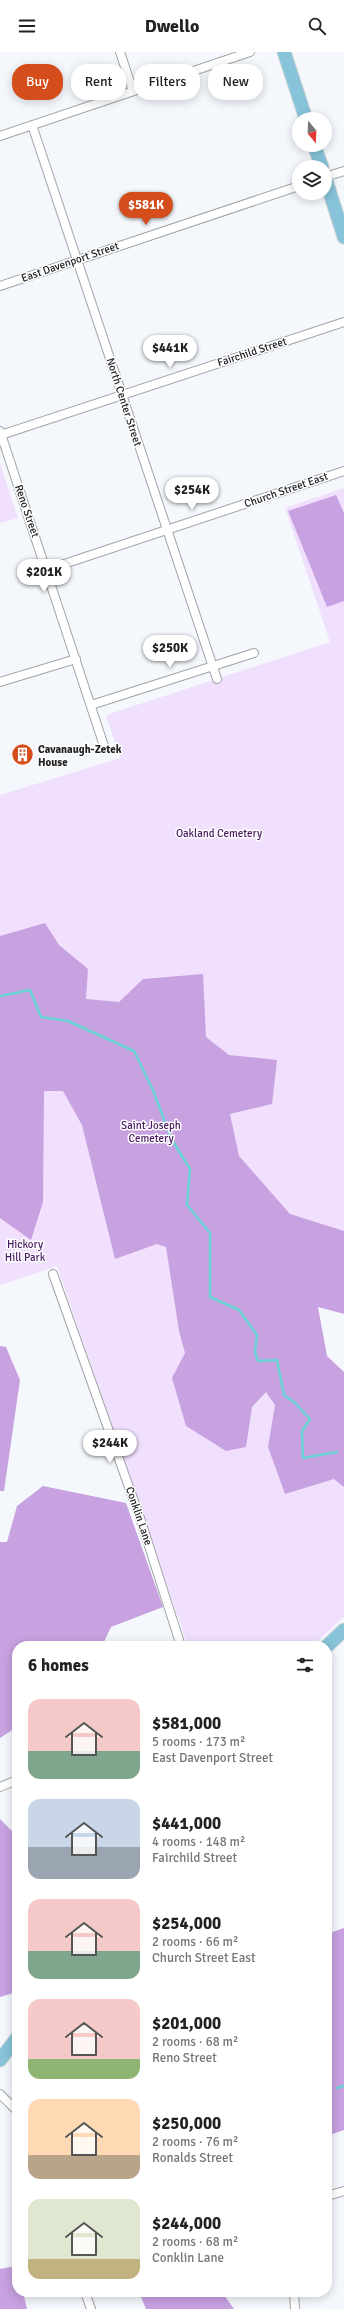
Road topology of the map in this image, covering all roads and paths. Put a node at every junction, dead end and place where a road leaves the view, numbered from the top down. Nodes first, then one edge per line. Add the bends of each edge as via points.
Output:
1 (120, 52) edge
2 (250, 52) edge
3 (284, 52) edge
4 (133, 91) junction
5 (304, 112) edge
6 (32, 125) junction
7 (0, 136) edge
8 (344, 171) edge
9 (332, 175) edge
10 (292, 188) edge
11 (332, 199) edge
12 (344, 237) edge
13 (77, 260) junction
14 (0, 286) edge
15 (344, 322) edge
16 (122, 395) junction
17 (1, 433) edge
18 (344, 471) edge
19 (167, 530) junction
20 (46, 570) junction
21 (254, 653) dead end
22 (76, 659) junction
23 (212, 666) junction
24 (217, 679) dead end
25 (0, 682) edge
26 (91, 705) junction
27 (105, 749) dead end
28 (53, 1274) dead end
29 (344, 1630) edge
30 (180, 1641) edge
31 (332, 1641) edge
32 (12, 1782) edge
33 (0, 1787) edge
34 (12, 2044) edge
35 (0, 2060) edge
36 (0, 2094) edge
37 (12, 2106) edge
38 (344, 2191) edge
39 (332, 2195) edge
40 (87, 2297) edge
41 (294, 2297) edge
42 (91, 2309) edge
43 (295, 2309) edge

1 - 4 street
2 - 4 street
3 - 5 main road
4 - 6 street
6 - 7 street
6 - 13 street, North Center Street
8 - 9 street
10 - 13 street, East Davenport Street
11 - 12 main road
13 - 14 street, East Davenport Street
13 - 16 street, North Center Street
15 - 16 street, Fairchild Street
16 - 17 street, Fairchild Street
16 - 19 street, North Center Street
17 - 20 street, Reno Street
18 - 19 street, Church Street East
19 - 20 street, Church Street East
19 - 23 street, North Center Street
20 - 22 street, Reno Street
21 - 23 street
22 - 25 street
22 - 26 street, Reno Street
23 - 24 street, North Center Street
23 - 26 street
26 - 27 street, Reno Street
28 - 30 street, Conklin Lane via 140,1518
29 - 31 main road
32 - 33 street
34 - 35 main road
36 - 37 street
38 - 39 street
40 - 42 street
41 - 43 street

